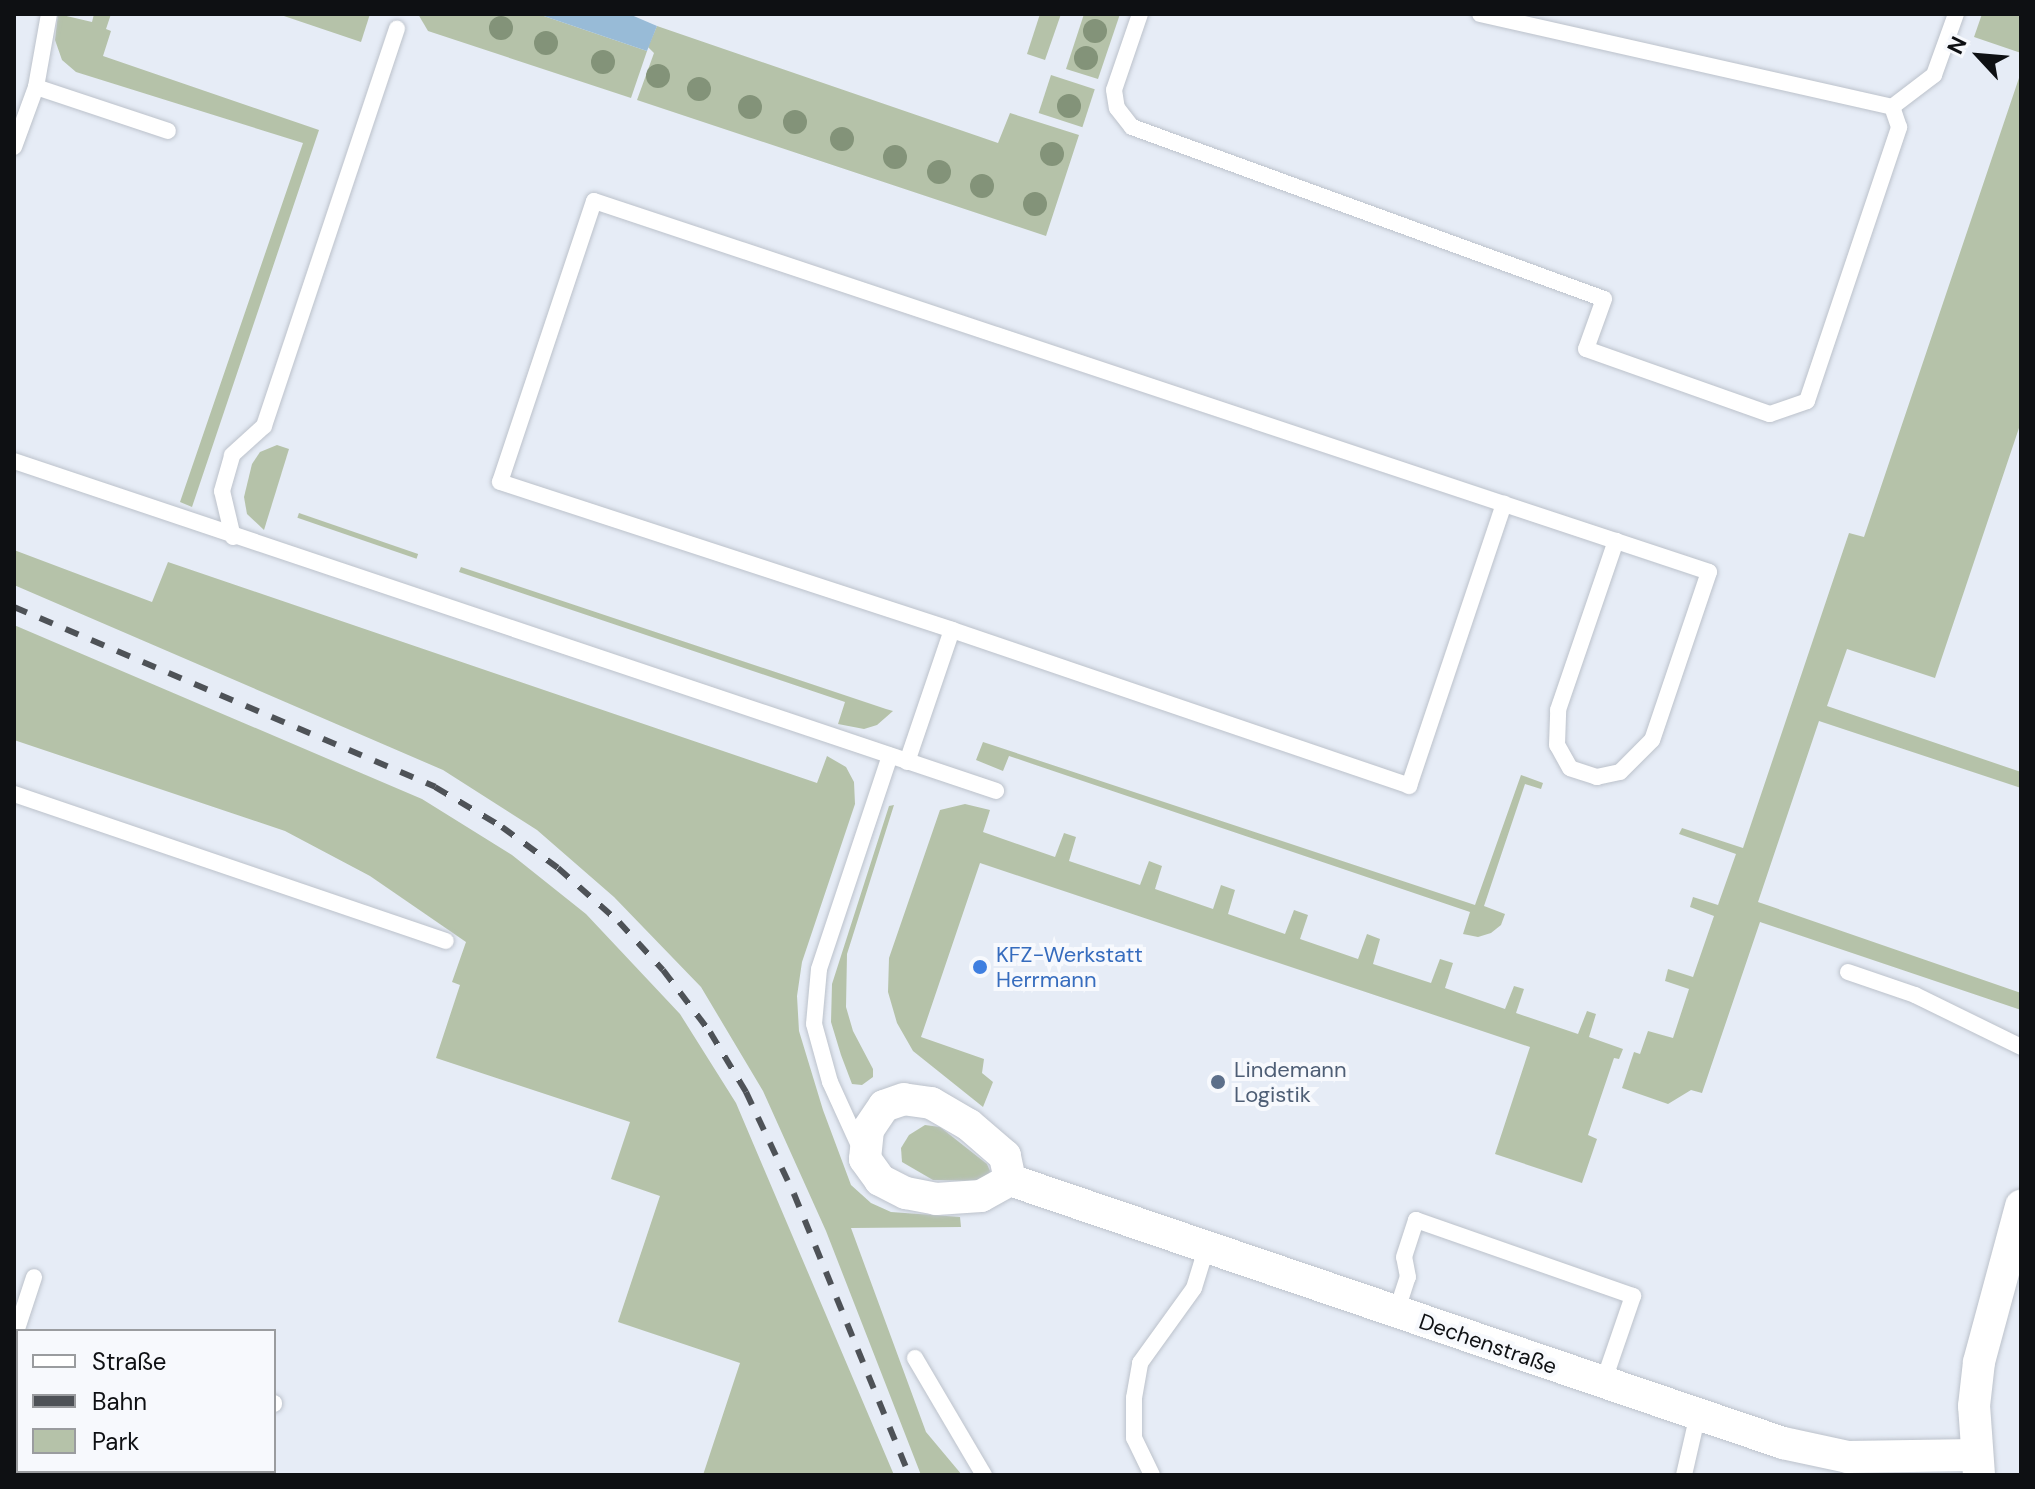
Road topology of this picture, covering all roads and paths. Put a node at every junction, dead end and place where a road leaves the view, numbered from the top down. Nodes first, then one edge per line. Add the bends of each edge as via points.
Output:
1 (49, 14) edge
2 (1140, 14) edge
3 (1480, 14) edge
4 (1956, 14) edge
5 (397, 29) dead end
6 (36, 87) junction
7 (1892, 107) junction
8 (168, 131) dead end
9 (14, 147) edge
10 (14, 461) edge
11 (1504, 504) junction
12 (233, 537) junction
13 (1616, 541) junction
14 (952, 630) junction
15 (890, 756) junction
16 (907, 762) junction
17 (996, 791) dead end
18 (14, 794) edge
19 (446, 941) dead end
20 (1848, 972) dead end
21 (2021, 1047) edge
22 (865, 1159) junction
23 (1010, 1180) junction
24 (2021, 1206) edge
25 (1206, 1249) junction
26 (34, 1277) dead end
27 (1396, 1313) junction
28 (17, 1329) edge
29 (915, 1358) dead end
30 (1603, 1383) junction
31 (1698, 1414) junction
32 (1977, 1465) edge
33 (984, 1475) edge
34 (1152, 1475) edge
35 (1684, 1475) edge

1 - 6 lane
2 - 7 lane via 1114,90 1117,108 1132,127 1604,299 1586,349 1770,414 1807,401 1899,127
3 - 7 lane
4 - 7 lane via 1934,75
5 - 12 lane via 264,426 232,455 222,491
6 - 8 lane
6 - 9 lane
10 - 12 lane
11 - 13 lane
11 - 14 lane via 1409,786
11 - 14 lane via 594,201 500,482
12 - 15 lane
13 - 13 lane via 1709,572 1652,740 1620,772 1597,777 1570,768 1557,745 1558,710
14 - 16 lane
15 - 16 lane
15 - 22 lane via 819,969 814,1024 830,1082
16 - 17 lane
18 - 19 lane
20 - 21 lane via 1915,995
22 - 23 street via 880,1180 936,1199 981,1196
22 - 23 street via 868,1130 884,1106 904,1099 931,1103 969,1125 1005,1156
23 - 25 street, Dechenstraße
24 - 32 street, Dechenstraße via 2008,1281 1979,1362 1974,1406
25 - 27 street, Dechenstraße
25 - 34 lane via 1194,1288 1140,1363 1134,1438
26 - 28 lane
27 - 30 street, Dechenstraße
27 - 30 lane via 1408,1277 1404,1257 1416,1220 1633,1296
29 - 33 lane
30 - 31 street, Dechenstraße
31 - 32 street, Dechenstraße via 1783,1443 1848,1457
31 - 35 lane

